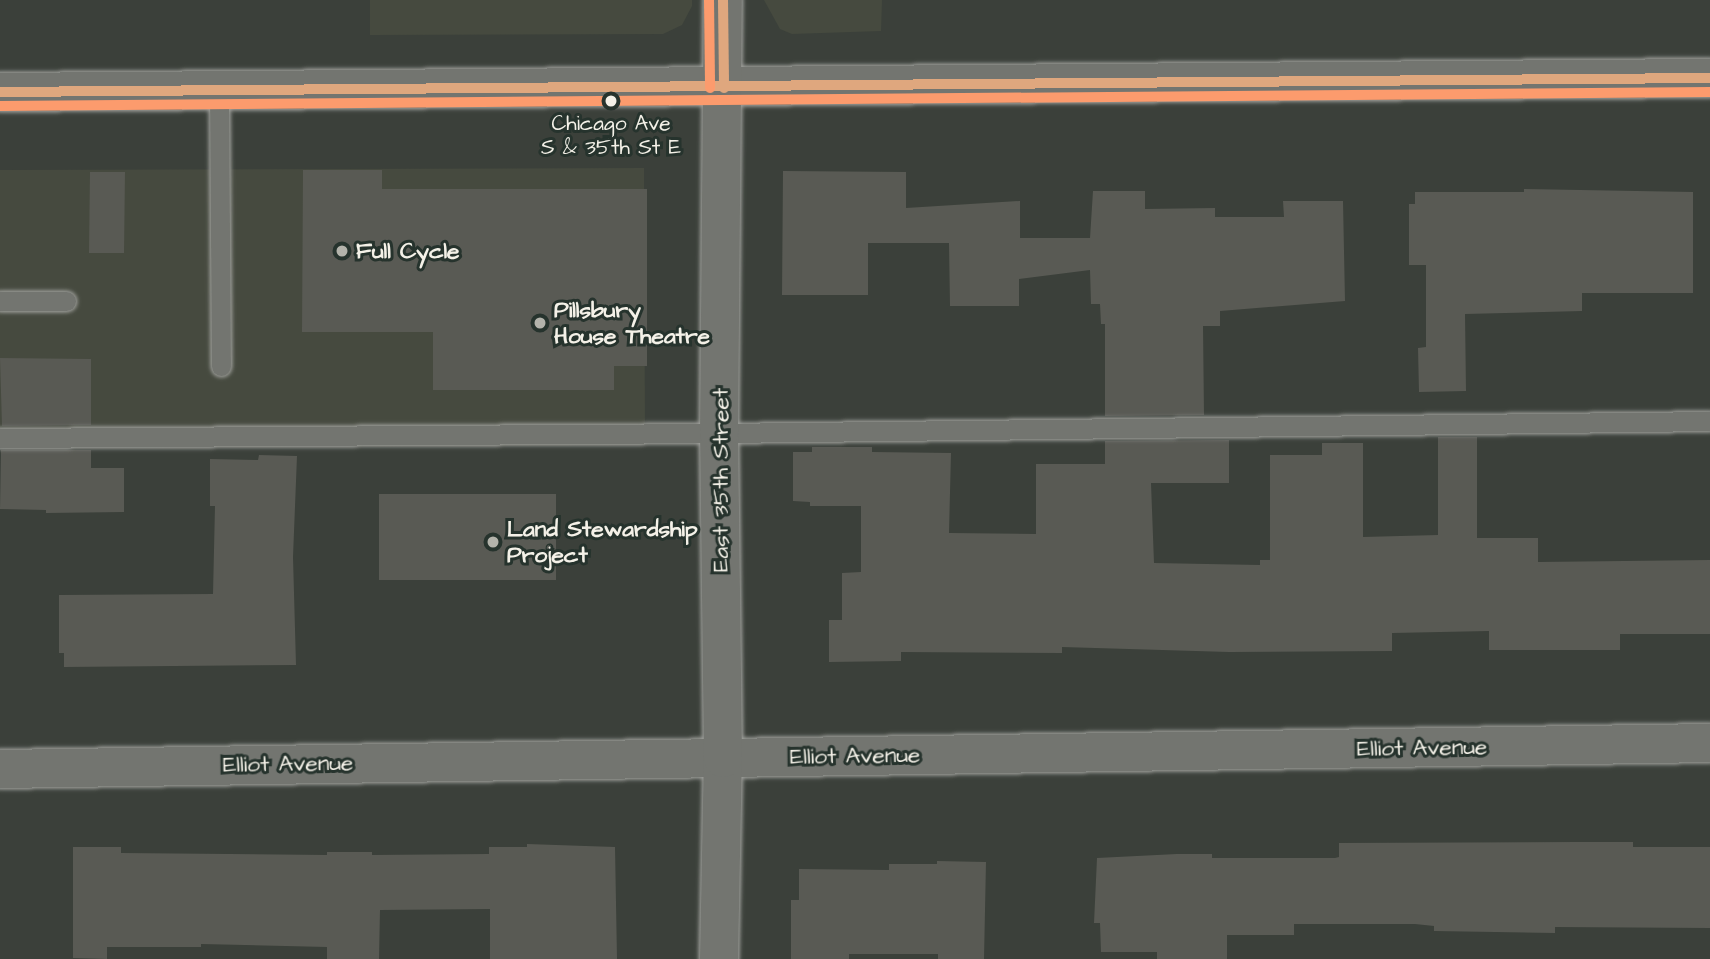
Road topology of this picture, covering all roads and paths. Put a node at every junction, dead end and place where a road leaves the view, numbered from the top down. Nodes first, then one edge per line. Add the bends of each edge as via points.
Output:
1 (723, 0) edge
2 (1710, 78) edge
3 (724, 88) junction
4 (219, 91) junction
5 (0, 93) edge
6 (0, 301) edge
7 (66, 301) dead end
8 (221, 366) dead end
9 (1710, 421) edge
10 (719, 433) junction
11 (0, 438) edge
12 (1710, 743) edge
13 (723, 758) junction
14 (0, 769) edge
15 (719, 959) edge

1 - 3 street, East 35th Street
2 - 3 street
3 - 4 street
3 - 10 street, East 35th Street
4 - 5 street
4 - 8 lane
6 - 7 lane
9 - 10 lane
10 - 11 lane
10 - 13 street, East 35th Street
12 - 13 street, Elliot Avenue
13 - 14 street, Elliot Avenue
13 - 15 street, East 35th Street

